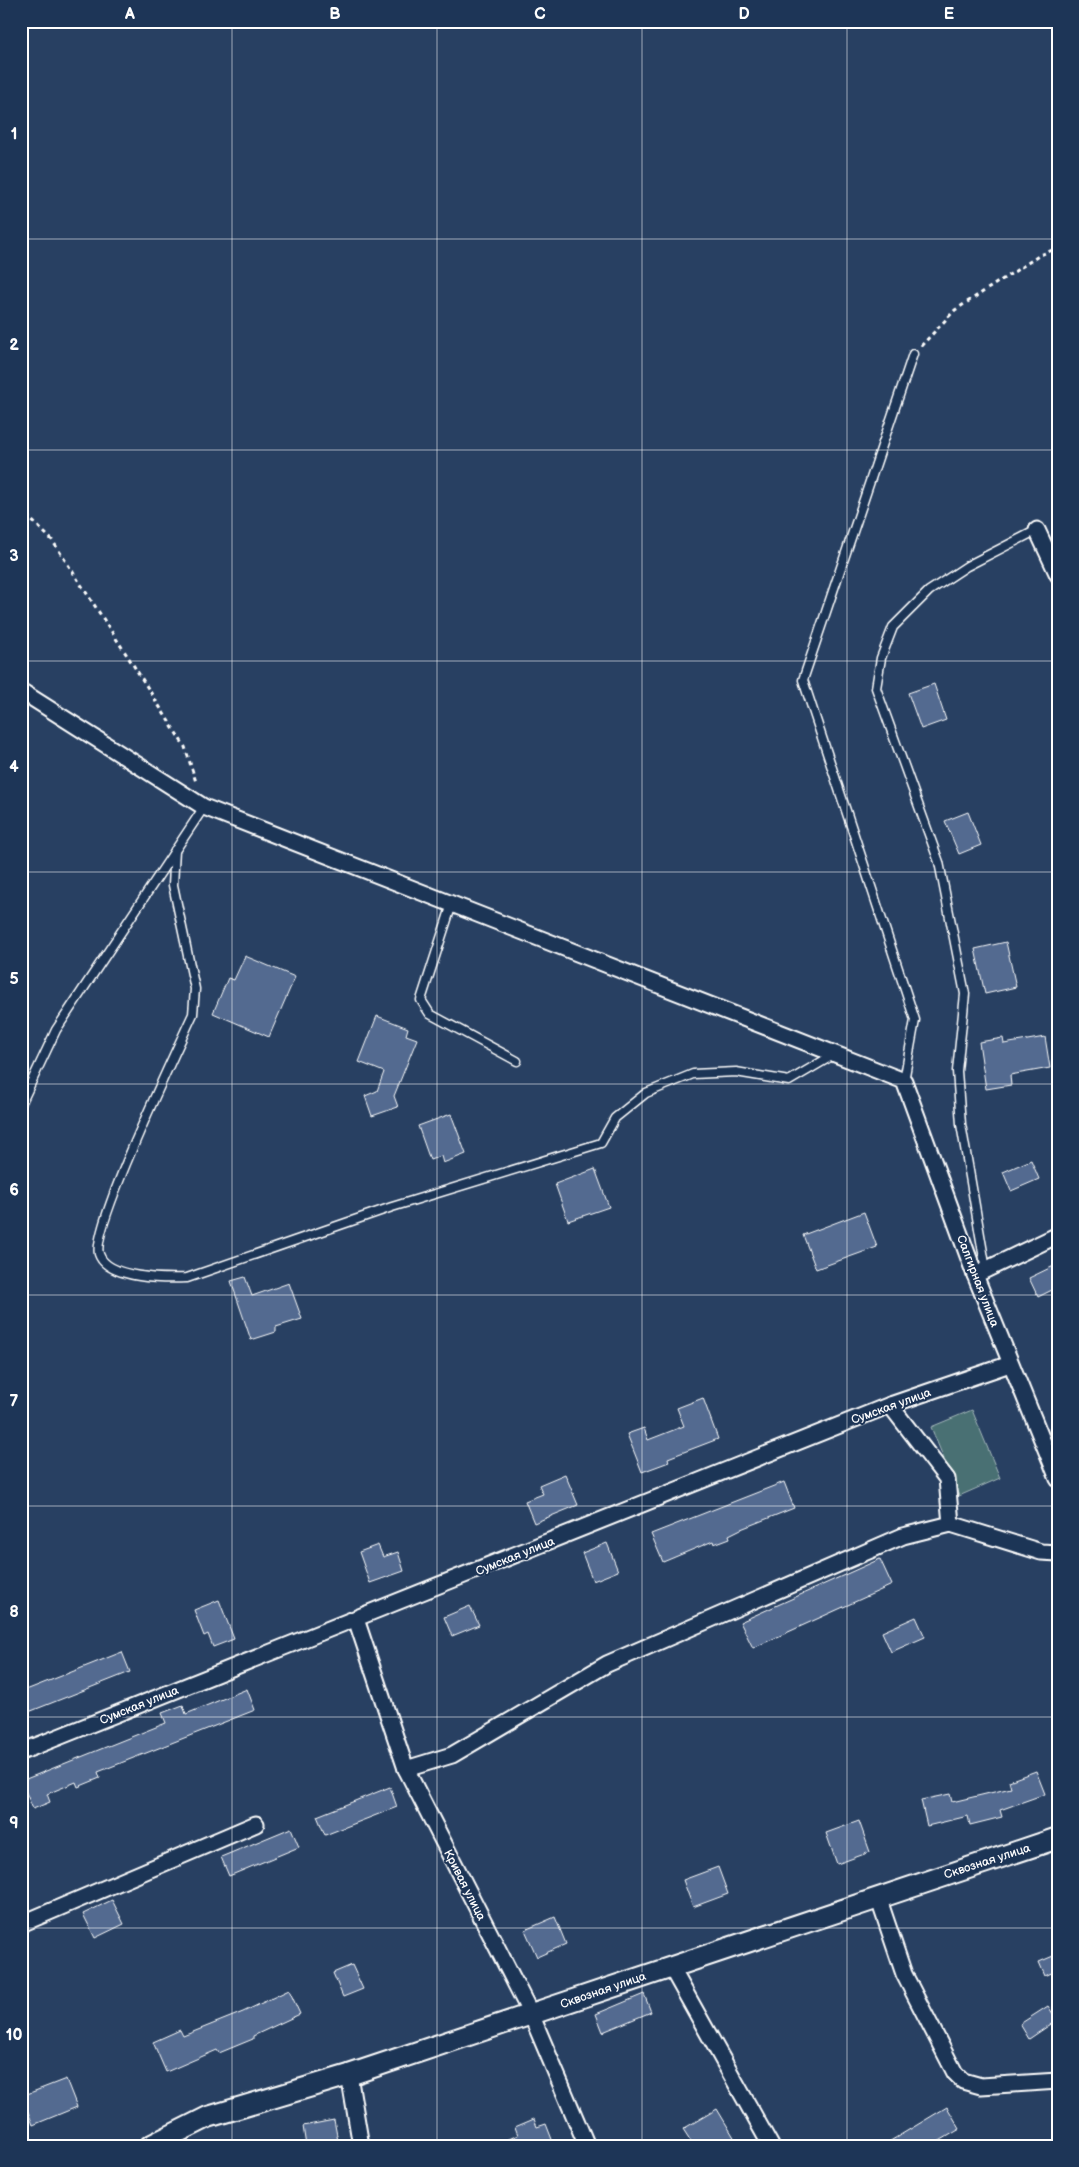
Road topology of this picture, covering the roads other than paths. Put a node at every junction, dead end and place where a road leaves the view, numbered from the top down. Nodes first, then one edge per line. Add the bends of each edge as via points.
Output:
1 (914, 354) road end
2 (1036, 530) joint
3 (1058, 574) edge
4 (21, 691) edge
5 (204, 807) junction
6 (175, 850) junction
7 (452, 904) junction
8 (835, 1054) junction
9 (518, 1061) dead end
10 (904, 1081) junction
11 (21, 1104) edge
12 (1058, 1236) edge
13 (980, 1273) junction
14 (1010, 1364) junction
15 (890, 1405) junction
16 (1058, 1479) edge
17 (952, 1524) junction
18 (1058, 1554) edge
19 (356, 1619) junction
20 (21, 1752) edge
21 (406, 1769) junction
22 (256, 1824) dead end
23 (1058, 1838) edge
24 (878, 1897) junction
25 (21, 1924) edge
26 (671, 1967) junction
27 (531, 2014) junction
28 (349, 2075) junction
29 (1058, 2081) edge
30 (150, 2146) edge
31 (361, 2146) edge
32 (586, 2146) edge
33 (771, 2146) edge

1 - 10 lane via 803,680 915,1020
2 - 3 street
2 - 13 lane via 967,566 929,591 893,627 881,658 876,688 939,862 965,994 957,1071
4 - 5 street
5 - 6 lane
5 - 7 street
6 - 8 lane via 173,886 195,989 193,1014 101,1230 100,1255 107,1264 125,1272 154,1279 187,1278 392,1207 602,1143 615,1118 646,1093 693,1074 736,1072 789,1081
6 - 11 lane via 56,1030
7 - 8 street
7 - 9 lane via 421,1000 430,1014
8 - 10 street
10 - 13 street, Салгирная улица
12 - 13 street
13 - 14 street, Салгирная улица
14 - 15 street, Сумская улица
14 - 16 street, Салгирная улица
15 - 17 street via 948,1479
15 - 19 street, Сумская улица
17 - 18 street via 1041,1552
17 - 21 street via 903,1536 607,1664 452,1755
19 - 20 street, Сумская улица
19 - 21 street, Кривая улица
21 - 27 street, Кривая улица
22 - 25 street
23 - 24 main road, Сквозная улица
24 - 26 main road, Сквозная улица
24 - 29 street via 904,1974 954,2073 963,2081 981,2086
26 - 27 main road, Сквозная улица
26 - 33 street
27 - 28 main road, Сквозная улица
27 - 32 street, Кривая улица
28 - 30 main road, Сквозная улица via 208,2117
28 - 31 street

